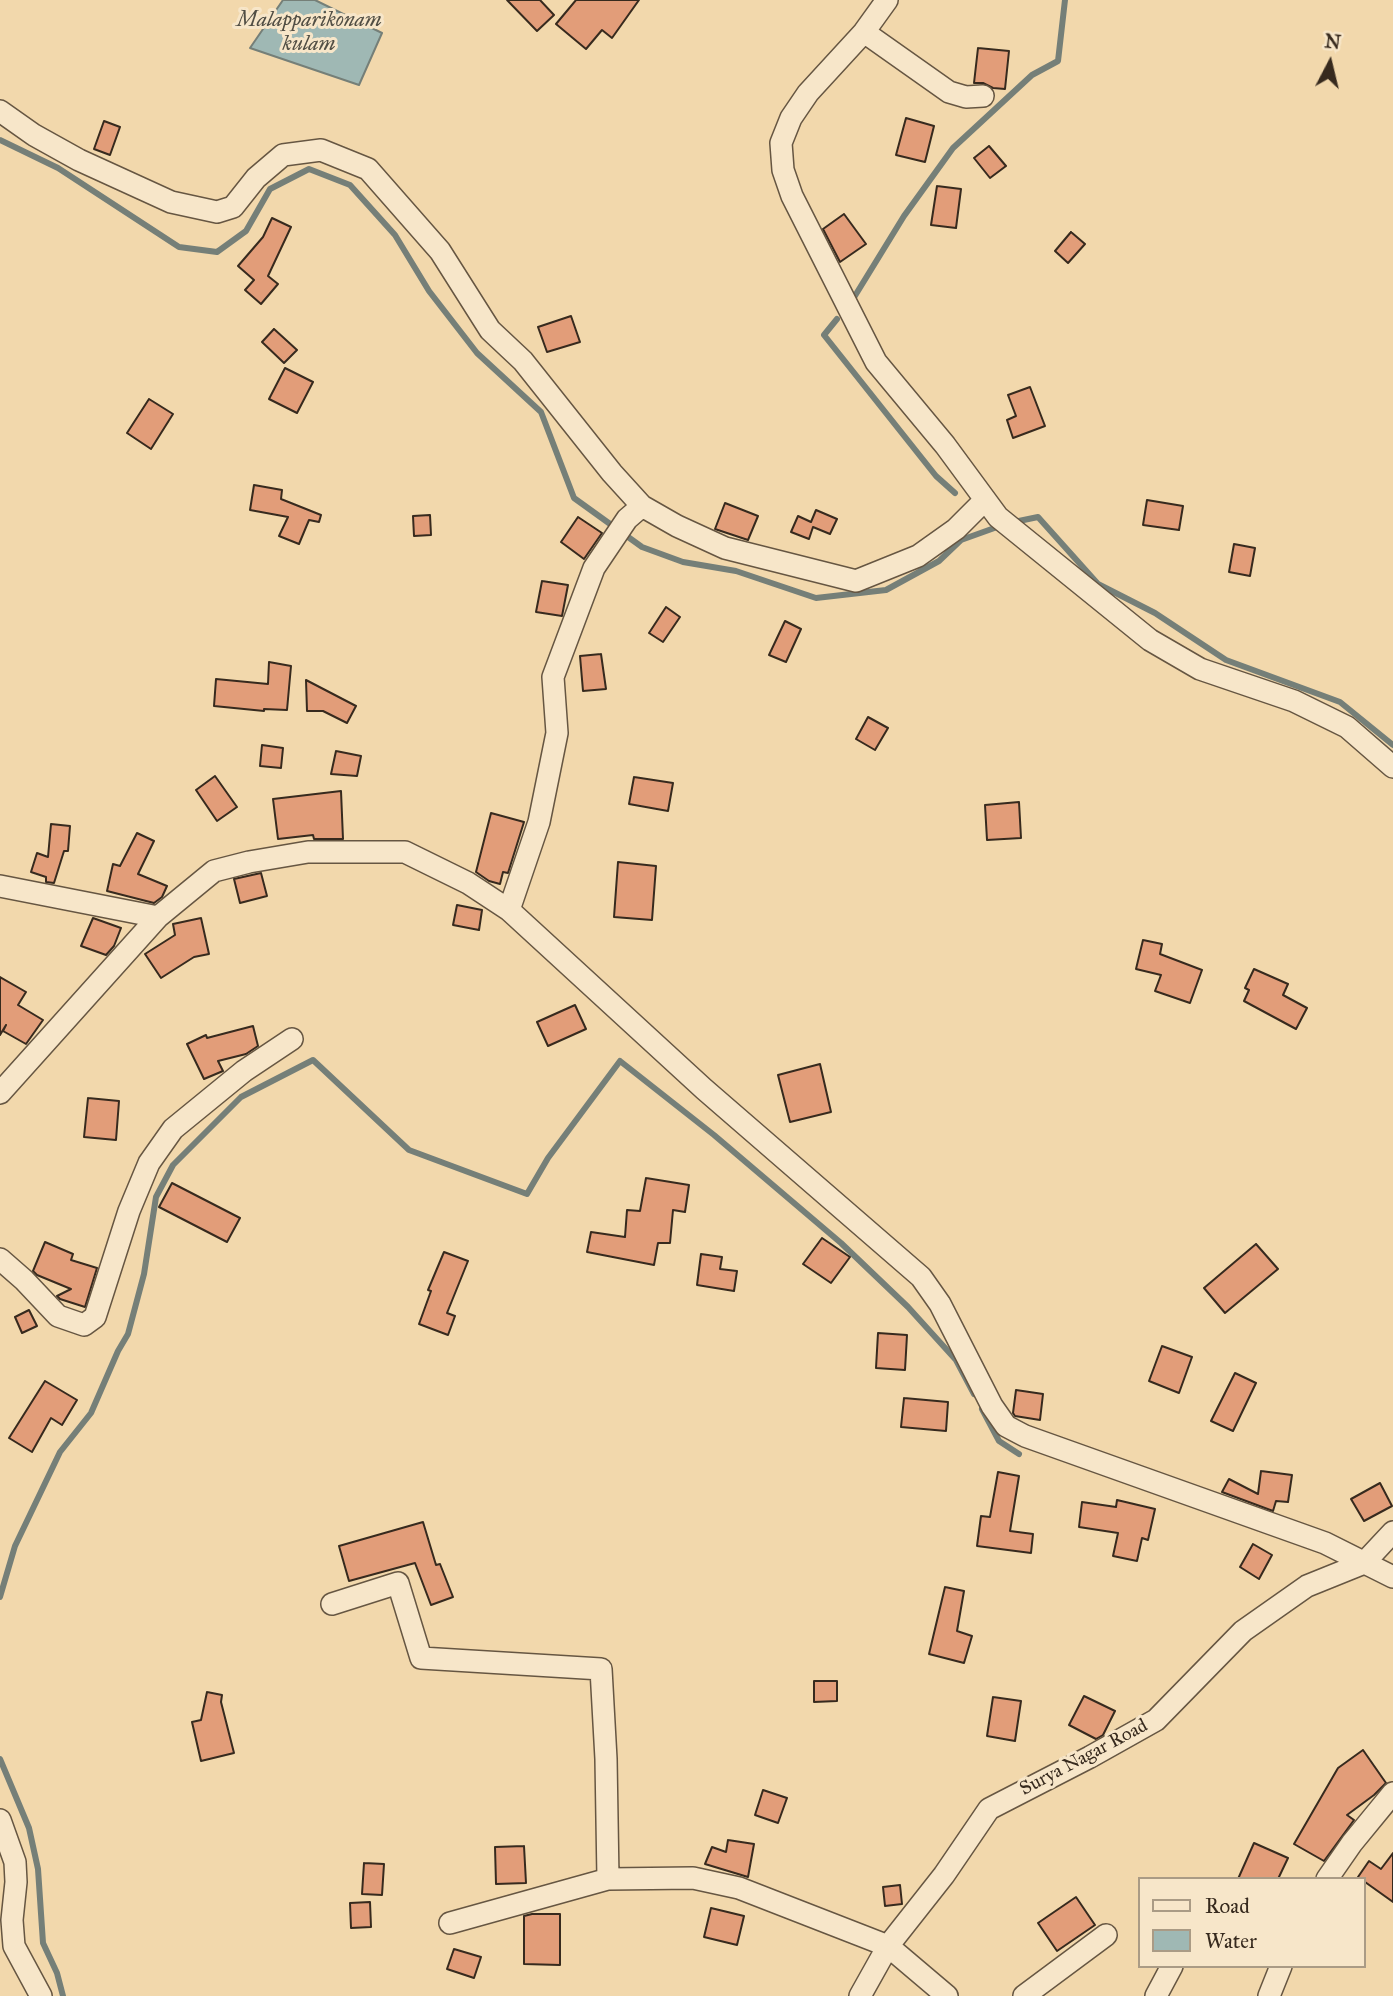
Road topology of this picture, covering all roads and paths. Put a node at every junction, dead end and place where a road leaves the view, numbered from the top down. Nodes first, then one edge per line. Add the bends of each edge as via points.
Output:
1 (887, 0) edge
2 (864, 32) junction
3 (983, 96) dead end
4 (0, 111) edge
5 (992, 509) junction
6 (635, 513) junction
7 (1393, 767) edge
8 (0, 886) edge
9 (509, 910) junction
10 (158, 917) junction
11 (292, 1039) dead end
12 (0, 1093) edge
13 (0, 1259) edge
14 (1393, 1532) edge
15 (1364, 1563) junction
16 (1393, 1577) edge
17 (332, 1604) dead end
18 (1393, 1793) edge
19 (0, 1820) edge
20 (1328, 1877) edge
21 (608, 1879) junction
22 (450, 1923) dead end
23 (1106, 1934) dead end
24 (888, 1945) junction
25 (1171, 1968) edge
26 (1280, 1968) edge
27 (41, 1996) edge
28 (860, 1996) edge
29 (947, 1996) edge
30 (1024, 1996) edge
31 (1156, 1996) edge
32 (1269, 1996) edge

1 - 2 street
2 - 3 street via 949,92
2 - 5 street via 791,118 782,143 783,170 876,362
4 - 6 street via 79,160 171,202 217,212 233,207 256,178 283,155 321,150 368,170 440,251 490,330 523,361 612,472
5 - 6 street via 918,556 856,581 724,548
5 - 7 street via 1150,640 1200,669 1294,701 1347,727
6 - 9 street via 594,568 553,677 557,733 539,822
8 - 10 street
9 - 10 street via 468,883 405,852 308,852 214,871
9 - 15 street via 704,1089 921,1277 1006,1426 1325,1543
10 - 12 street
11 - 13 street via 244,1071 167,1137 149,1163 129,1211 95,1317 84,1325 58,1316
14 - 15 street
15 - 16 street
15 - 24 street, Surya Nagar Road via 1307,1586 1243,1631 1156,1720 989,1809
17 - 21 street via 398,1583 421,1658 601,1668
18 - 20 street
19 - 27 street via 15,1862 14,1946
21 - 22 street
21 - 24 street via 693,1878 739,1888
23 - 30 street
24 - 28 street, Surya Nagar Road
24 - 29 street
25 - 31 street
26 - 32 street

